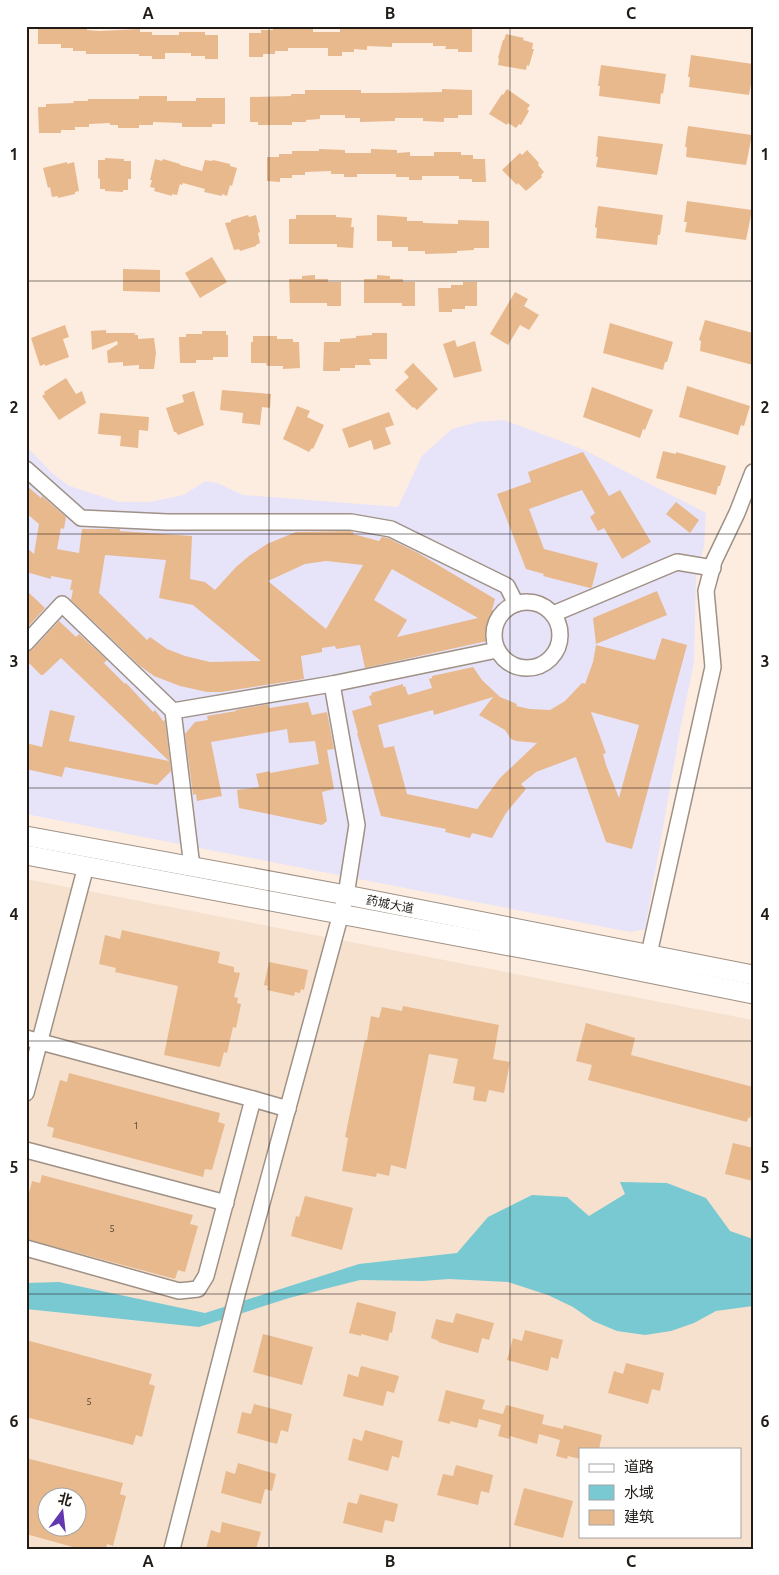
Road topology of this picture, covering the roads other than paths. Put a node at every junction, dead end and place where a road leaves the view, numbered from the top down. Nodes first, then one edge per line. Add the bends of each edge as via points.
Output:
1 (26, 468) edge
2 (753, 472) edge
3 (712, 568) junction
4 (516, 604) junction
5 (553, 614) junction
6 (26, 643) edge
7 (497, 650) junction
8 (332, 684) junction
9 (172, 711) junction
10 (26, 836) edge
11 (26, 855) edge
12 (86, 866) junction
13 (192, 867) junction
14 (346, 895) junction
15 (341, 914) junction
16 (649, 954) junction
17 (753, 975) edge
18 (753, 994) edge
19 (33, 1039) edge
20 (26, 1092) edge
21 (253, 1099) junction
22 (288, 1109) junction
23 (26, 1150) edge
24 (226, 1203) junction
25 (26, 1248) edge
26 (172, 1549) edge

1 - 4 street via 81,518 167,522 351,522 390,529 507,586
2 - 3 street
3 - 5 street via 677,562
3 - 16 street via 706,591 713,667
4 - 5 street via 532,602
4 - 7 street via 498,619 494,634
5 - 7 street via 560,636 556,652 545,663 522,668 507,662
6 - 9 street via 62,604
7 - 8 street
8 - 9 street
8 - 14 street via 357,825
9 - 13 street
10 - 13 main road, 药城大道
11 - 12 main road, 药城大道
12 - 15 main road, 药城大道
12 - 19 street
13 - 14 main road, 药城大道
14 - 15 street
14 - 16 main road, 药城大道
15 - 18 main road, 药城大道
15 - 22 street
16 - 17 main road, 药城大道
19 - 20 street
19 - 21 street
21 - 22 street
21 - 24 street
22 - 26 street
23 - 24 street
24 - 25 street via 206,1276 198,1289 179,1291

